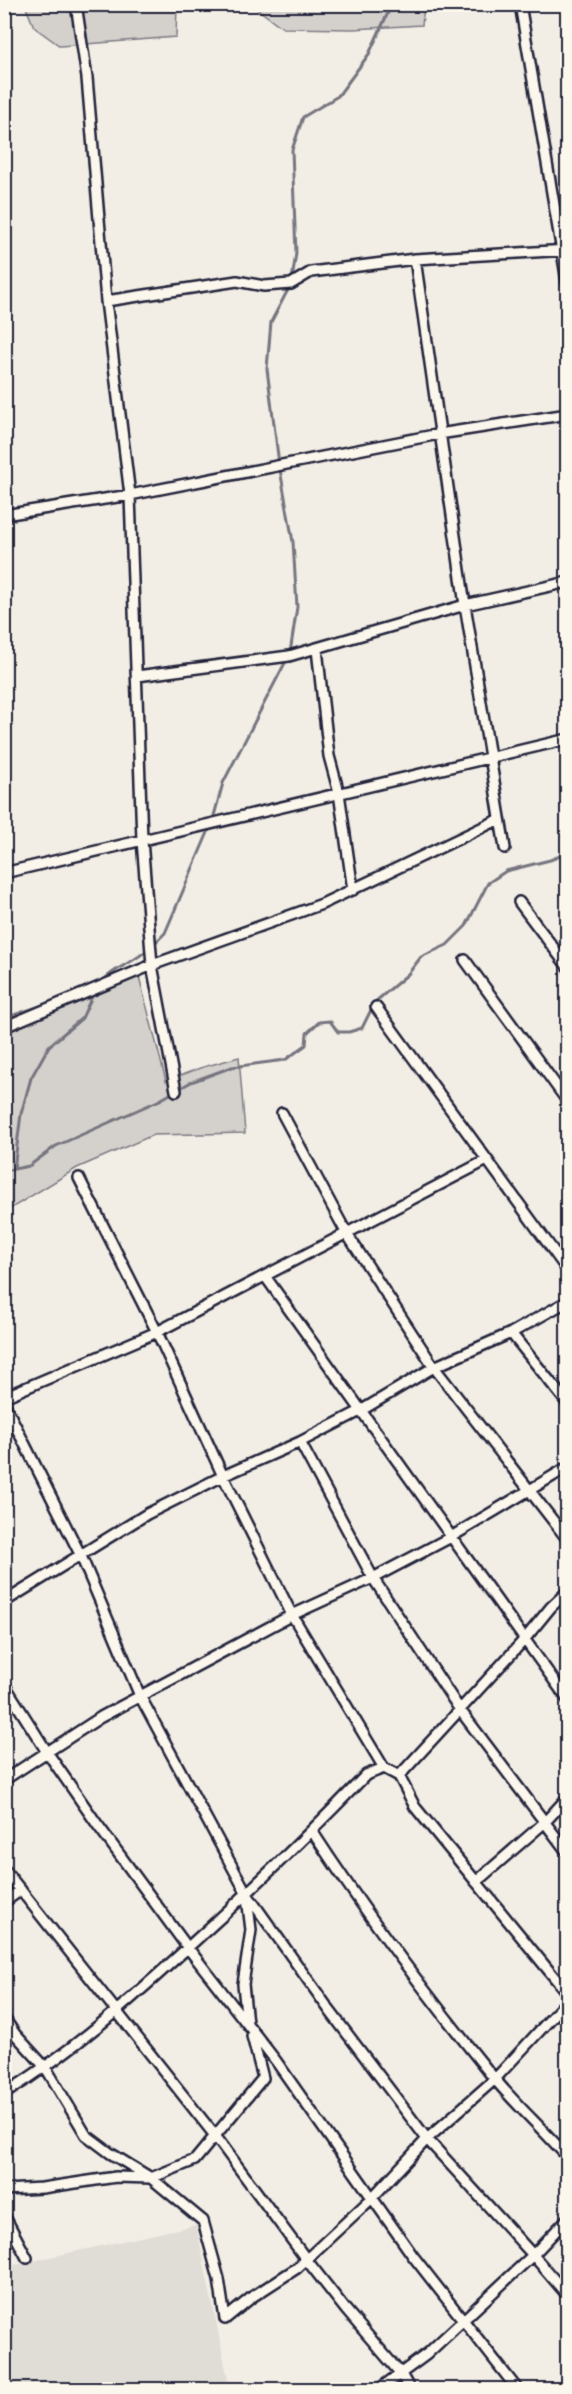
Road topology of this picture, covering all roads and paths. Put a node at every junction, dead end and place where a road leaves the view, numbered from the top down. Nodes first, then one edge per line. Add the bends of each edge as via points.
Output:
1 (76, 4) edge
2 (520, 4) edge
3 (564, 251) edge
4 (415, 260) junction
5 (567, 287) edge
6 (106, 301) junction
7 (567, 414) edge
8 (439, 434) junction
9 (130, 495) junction
10 (4, 515) edge
11 (567, 582) edge
12 (465, 604) junction
13 (317, 649) junction
14 (137, 676) junction
15 (567, 739) edge
16 (490, 757) junction
17 (339, 793) junction
18 (500, 819) junction
19 (142, 840) junction
20 (505, 848) dead end
21 (4, 873) edge
22 (353, 890) junction
23 (519, 902) dead end
24 (465, 960) dead end
25 (152, 965) junction
26 (567, 967) edge
27 (376, 1007) dead end
28 (4, 1027) edge
29 (176, 1091) dead end
30 (567, 1102) edge
31 (282, 1113) dead end
32 (487, 1160) junction
33 (79, 1178) dead end
34 (347, 1234) junction
35 (567, 1271) edge
36 (266, 1276) junction
37 (567, 1301) edge
38 (158, 1332) junction
39 (511, 1333) junction
40 (434, 1366) junction
41 (4, 1396) edge
42 (4, 1403) edge
43 (567, 1404) edge
44 (362, 1410) junction
45 (300, 1442) junction
46 (567, 1467) edge
47 (223, 1476) junction
48 (528, 1490) junction
49 (451, 1537) junction
50 (567, 1540) edge
51 (81, 1556) junction
52 (373, 1578) junction
53 (567, 1592) edge
54 (4, 1602) edge
55 (292, 1615) junction
56 (524, 1640) junction
57 (4, 1684) edge
58 (140, 1696) junction
59 (567, 1700) edge
60 (460, 1710) junction
61 (47, 1752) junction
62 (384, 1768) junction
63 (399, 1776) junction
64 (4, 1780) edge
65 (567, 1797) edge
66 (545, 1822) junction
67 (312, 1831) junction
68 (567, 1853) edge
69 (4, 1869) edge
70 (476, 1882) junction
71 (21, 1890) junction
72 (247, 1894) junction
73 (4, 1902) edge
74 (188, 1948) junction
75 (567, 1994) edge
76 (567, 2000) edge
77 (117, 2013) junction
78 (4, 2018) edge
79 (248, 2025) junction
80 (46, 2068) junction
81 (495, 2079) junction
82 (4, 2094) edge
83 (216, 2137) junction
84 (427, 2139) junction
85 (567, 2158) edge
86 (151, 2178) junction
87 (4, 2190) edge
88 (371, 2199) junction
89 (4, 2215) edge
90 (567, 2218) edge
91 (533, 2255) junction
92 (27, 2258) dead end
93 (306, 2259) junction
94 (567, 2296) edge
95 (464, 2321) junction
96 (401, 2374) junction
97 (378, 2390) edge
98 (411, 2390) edge
99 (518, 2390) edge

1 - 6 street via 87,78
2 - 3 street
3 - 4 street
3 - 5 street
4 - 6 street via 311,272 291,284 264,286 237,281
4 - 8 street
6 - 9 street
7 - 8 street
8 - 9 street
8 - 12 street
9 - 10 street
9 - 14 street
11 - 12 street
12 - 13 street
12 - 16 street
13 - 14 street
13 - 17 street via 328,756
14 - 19 street
15 - 16 street
16 - 17 street
16 - 18 street
17 - 19 street
17 - 22 street
18 - 20 street
18 - 22 street
19 - 21 street
19 - 25 street
22 - 25 street
23 - 26 street
24 - 30 street
25 - 28 street
25 - 29 street
27 - 32 street
31 - 34 street
32 - 34 street
32 - 35 street
33 - 38 street
34 - 36 street
34 - 40 street
36 - 38 street
36 - 44 street
37 - 39 street
38 - 41 street
38 - 47 street
39 - 40 street
39 - 43 street
40 - 44 street
40 - 48 street
42 - 51 street
44 - 45 street
44 - 49 street
45 - 47 street
45 - 52 street
46 - 48 street
47 - 51 street via 147,1514
47 - 55 street
48 - 49 street
48 - 50 street
49 - 52 street
49 - 56 street
51 - 54 street
51 - 58 street
52 - 55 street
52 - 60 street
53 - 56 street
55 - 58 street
55 - 62 street
56 - 59 street
56 - 60 street
57 - 61 street
58 - 61 street
58 - 72 street
60 - 63 street
60 - 66 street
61 - 64 street
61 - 74 street
62 - 63 street
62 - 67 street via 366,1775
63 - 70 street via 415,1807
65 - 66 street
66 - 68 street
66 - 70 street
67 - 72 street
67 - 81 street via 384,1938
69 - 71 street
70 - 75 street
71 - 73 street
71 - 77 street
72 - 74 street
72 - 79 street via 251,1930 243,1984
72 - 84 street
74 - 77 street
74 - 79 street
76 - 81 street
77 - 80 street
77 - 83 street
78 - 80 street
79 - 83 street via 263,2078
79 - 88 street
80 - 82 street
80 - 86 street via 86,2135
81 - 84 street
81 - 85 street
83 - 86 street via 195,2160
83 - 93 street
84 - 88 street
84 - 91 street
86 - 87 street via 117,2177
86 - 93 street via 203,2221 225,2319
88 - 93 street
88 - 95 street
89 - 92 street
90 - 91 street
91 - 94 street
91 - 95 street
93 - 96 street
95 - 96 street
95 - 99 street
96 - 97 street
96 - 98 street

